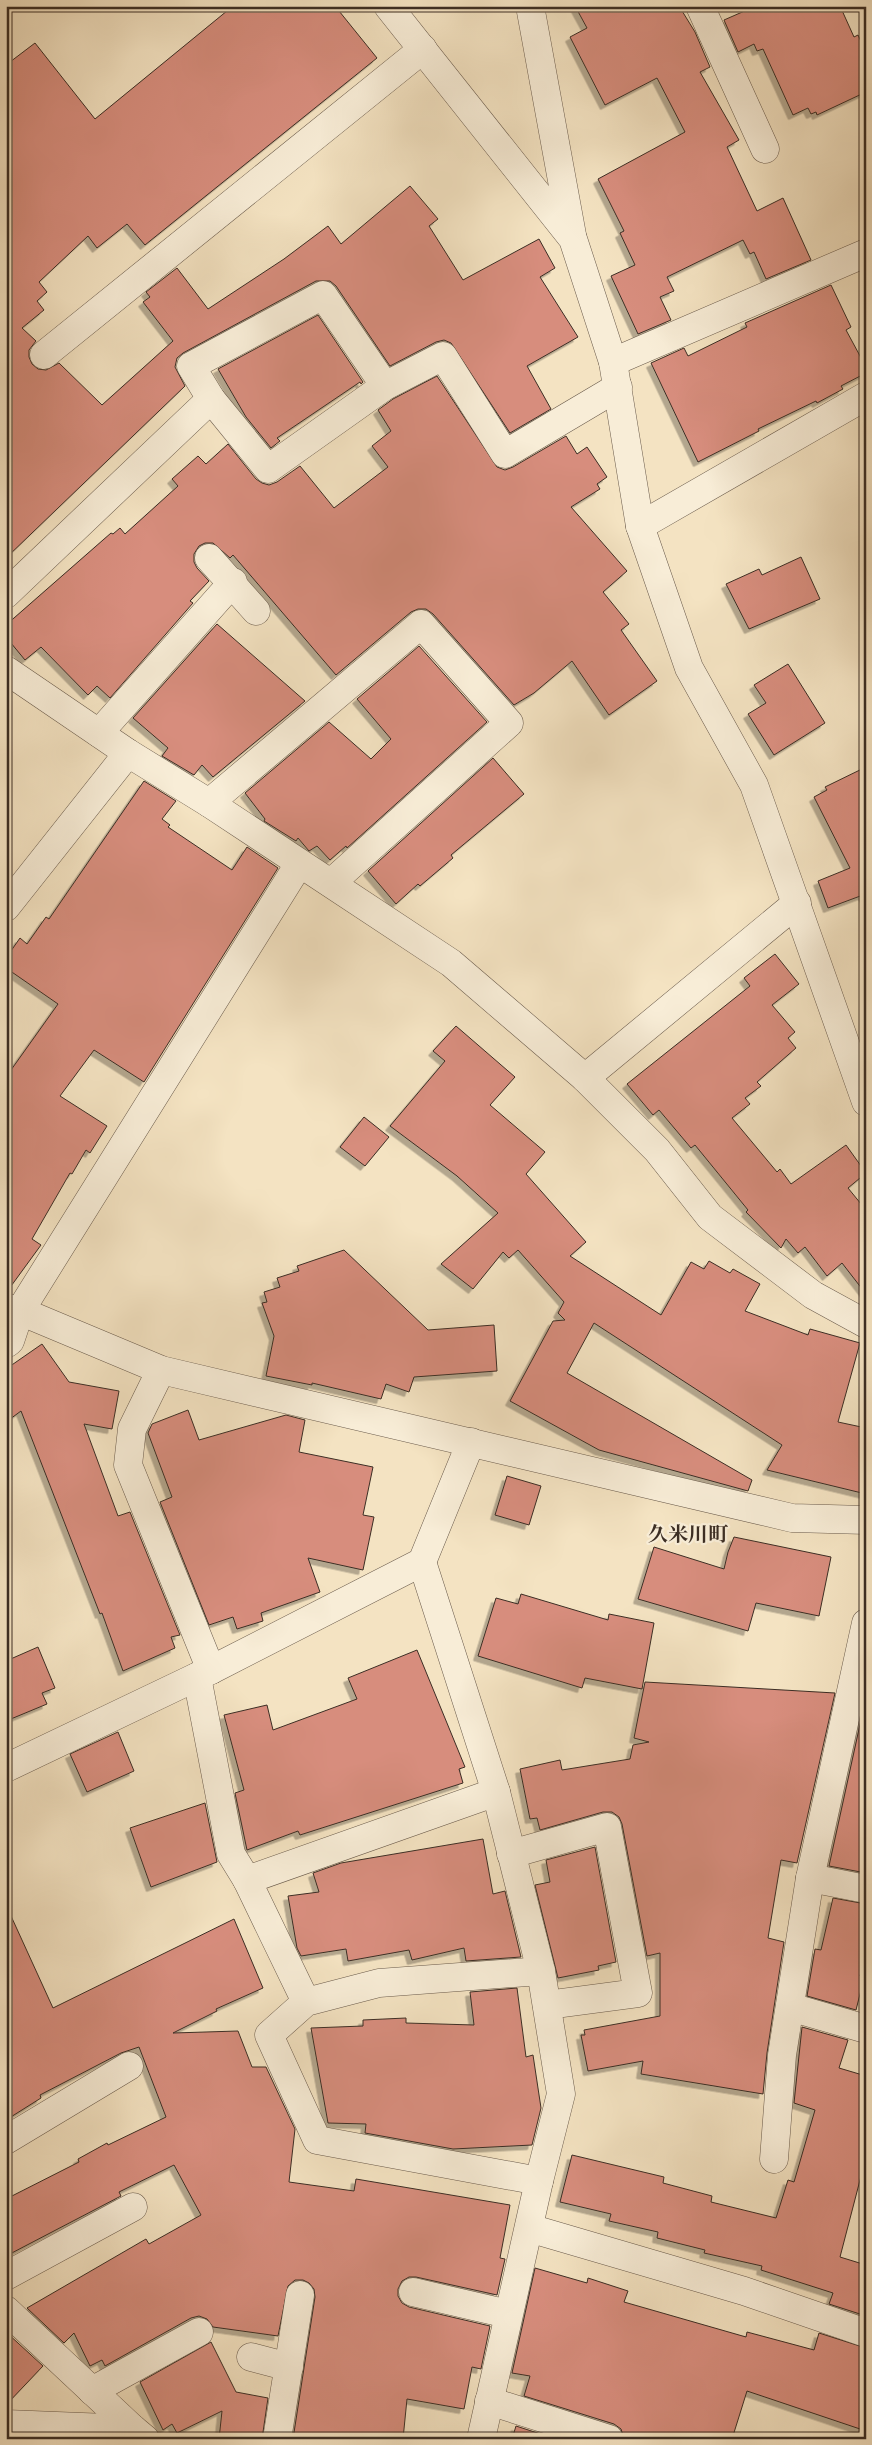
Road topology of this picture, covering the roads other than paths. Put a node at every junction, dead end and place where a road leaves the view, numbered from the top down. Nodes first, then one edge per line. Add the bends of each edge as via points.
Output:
1 (388, 6) edge
2 (530, 6) edge
3 (700, 6) edge
4 (422, 49) junction
5 (765, 149) dead end
6 (573, 239) junction
7 (866, 253) edge
8 (44, 355) dead end
9 (616, 375) junction
10 (385, 386) junction
11 (866, 396) edge
12 (211, 399) junction
13 (640, 526) junction
14 (210, 558) dead end
15 (233, 582) junction
16 (6, 594) edge
17 (256, 611) dead end
18 (9, 679) edge
19 (99, 733) junction
20 (128, 753) junction
21 (209, 803) junction
22 (299, 864) junction
23 (331, 884) junction
24 (797, 903) junction
25 (6, 907) edge
26 (585, 1078) junction
27 (866, 1102) edge
28 (13, 1309) edge
29 (866, 1324) edge
30 (6, 1344) edge
31 (161, 1370) junction
32 (471, 1442) junction
33 (866, 1520) edge
34 (422, 1562) junction
35 (866, 1622) edge
36 (204, 1674) junction
37 (6, 1768) edge
38 (496, 1792) junction
39 (511, 1854) junction
40 (810, 1878) junction
41 (248, 1880) junction
42 (866, 1889) edge
43 (541, 1971) junction
44 (306, 2002) junction
45 (547, 2005) junction
46 (790, 2007) junction
47 (866, 2029) edge
48 (129, 2066) dead end
49 (6, 2140) edge
50 (774, 2159) dead end
51 (539, 2181) junction
52 (133, 2207) dead end
53 (529, 2228) junction
54 (6, 2276) edge
55 (413, 2292) dead end
56 (300, 2296) dead end
57 (6, 2310) edge
58 (508, 2314) junction
59 (198, 2332) dead end
60 (866, 2333) edge
61 (251, 2357) dead end
62 (288, 2367) junction
63 (92, 2391) junction
64 (489, 2402) junction
65 (6, 2424) edge
66 (139, 2434) edge
67 (278, 2439) edge
68 (481, 2439) edge
69 (609, 2439) edge

1 - 4 street
2 - 6 street
3 - 5 street
4 - 6 street
4 - 8 street
6 - 9 street
7 - 9 street
9 - 10 street via 505,454 443,356
9 - 13 street
10 - 12 street via 268,469
10 - 12 street via 322,295 191,366
11 - 13 street
12 - 16 street
13 - 24 street via 689,668 754,785
14 - 15 street
15 - 17 street
15 - 19 street
18 - 19 street
19 - 20 street
20 - 21 street
20 - 25 street
21 - 22 street
21 - 23 street via 422,624 509,723
22 - 23 street
22 - 28 street
23 - 26 street via 451,963
24 - 26 street
24 - 27 street
26 - 29 street via 657,1150 710,1217 813,1295
28 - 30 street via 10,1341
28 - 31 street
31 - 32 street
31 - 36 street via 132,1429 128,1465
32 - 33 street via 792,1518
32 - 34 street
34 - 36 street
34 - 38 street
35 - 40 street
36 - 37 street
36 - 41 street via 231,1854
38 - 39 street
38 - 41 street
39 - 43 street
39 - 45 street via 608,1827 638,1993
40 - 42 street
40 - 46 street
41 - 44 street
43 - 44 street via 379,1983
43 - 45 street
44 - 51 street via 268,2035 317,2140
45 - 51 street via 561,2094
46 - 47 street
46 - 50 street via 782,2056
48 - 49 street
51 - 53 street
52 - 54 street
53 - 58 street
53 - 60 street via 744,2291
55 - 58 street
56 - 62 street
57 - 63 street
58 - 64 street
59 - 63 street
61 - 62 street
62 - 67 street
63 - 66 street
64 - 68 street
64 - 69 street
65 - 66 street

